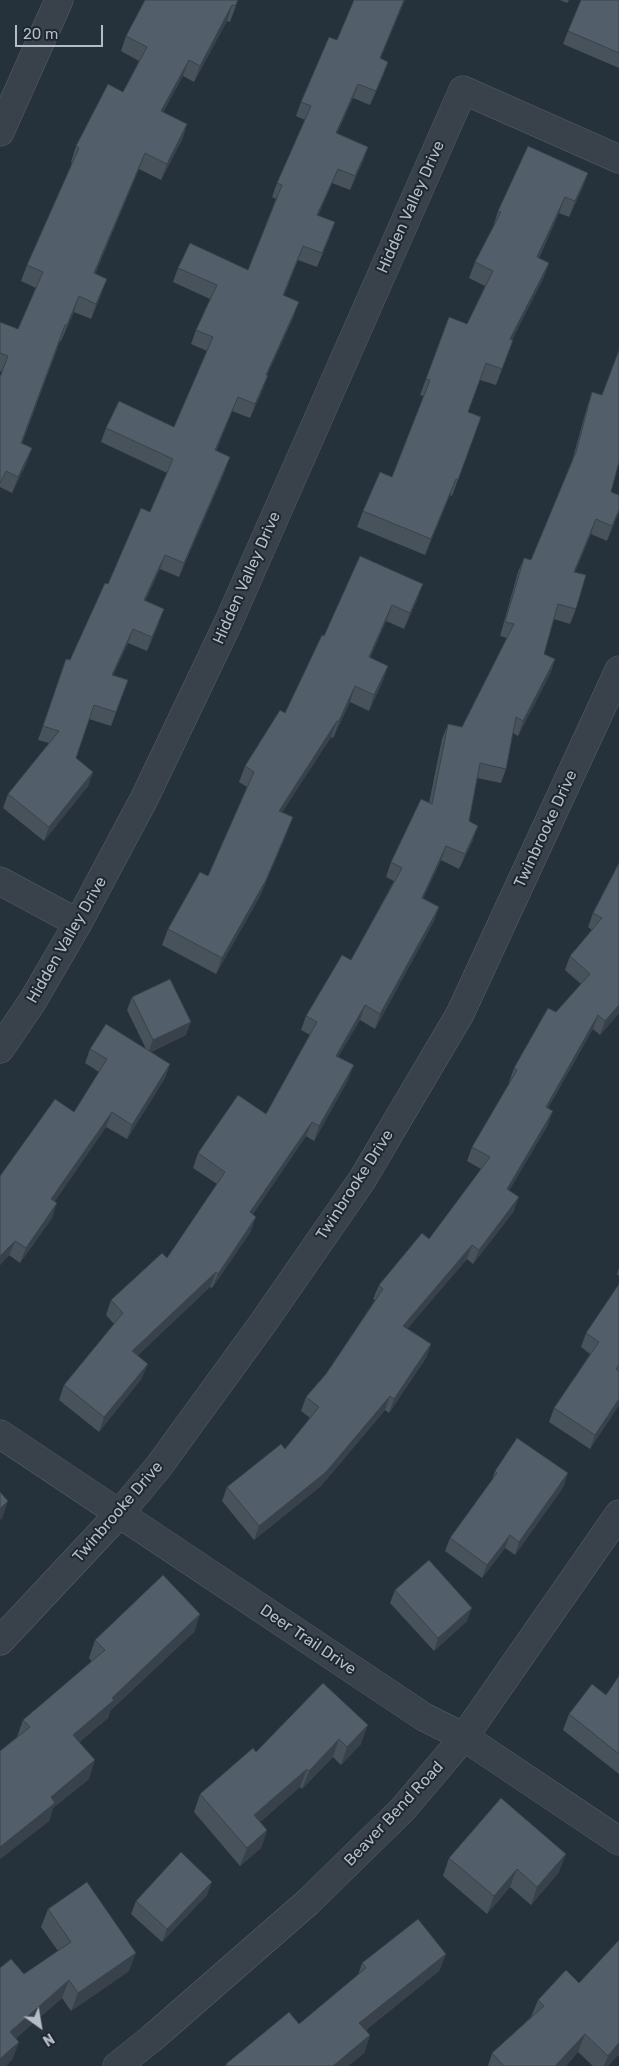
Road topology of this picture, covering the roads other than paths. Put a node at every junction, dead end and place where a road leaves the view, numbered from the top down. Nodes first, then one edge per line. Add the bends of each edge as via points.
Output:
1 (59, 0) edge
2 (0, 132) edge
3 (619, 159) edge
4 (619, 670) edge
5 (0, 881) edge
6 (78, 923) junction
7 (0, 1049) edge
8 (0, 1434) edge
9 (120, 1513) junction
10 (619, 1514) edge
11 (0, 1641) edge
12 (464, 1737) junction
13 (619, 1842) edge
14 (117, 2066) edge

1 - 2 street
3 - 6 street, Hidden Valley Drive via 463,90 229,621 145,797
4 - 9 street, Twinbrooke Drive via 455,1023 362,1180 165,1458
5 - 6 street
6 - 7 street, Hidden Valley Drive
8 - 9 street, Deer Trail Drive
9 - 11 street, Twinbrooke Drive
9 - 12 street, Deer Trail Drive via 424,1717
10 - 12 street, Beaver Bend Road
12 - 13 street, Deer Trail Drive
12 - 14 street, Beaver Bend Road via 403,1809 308,1902

